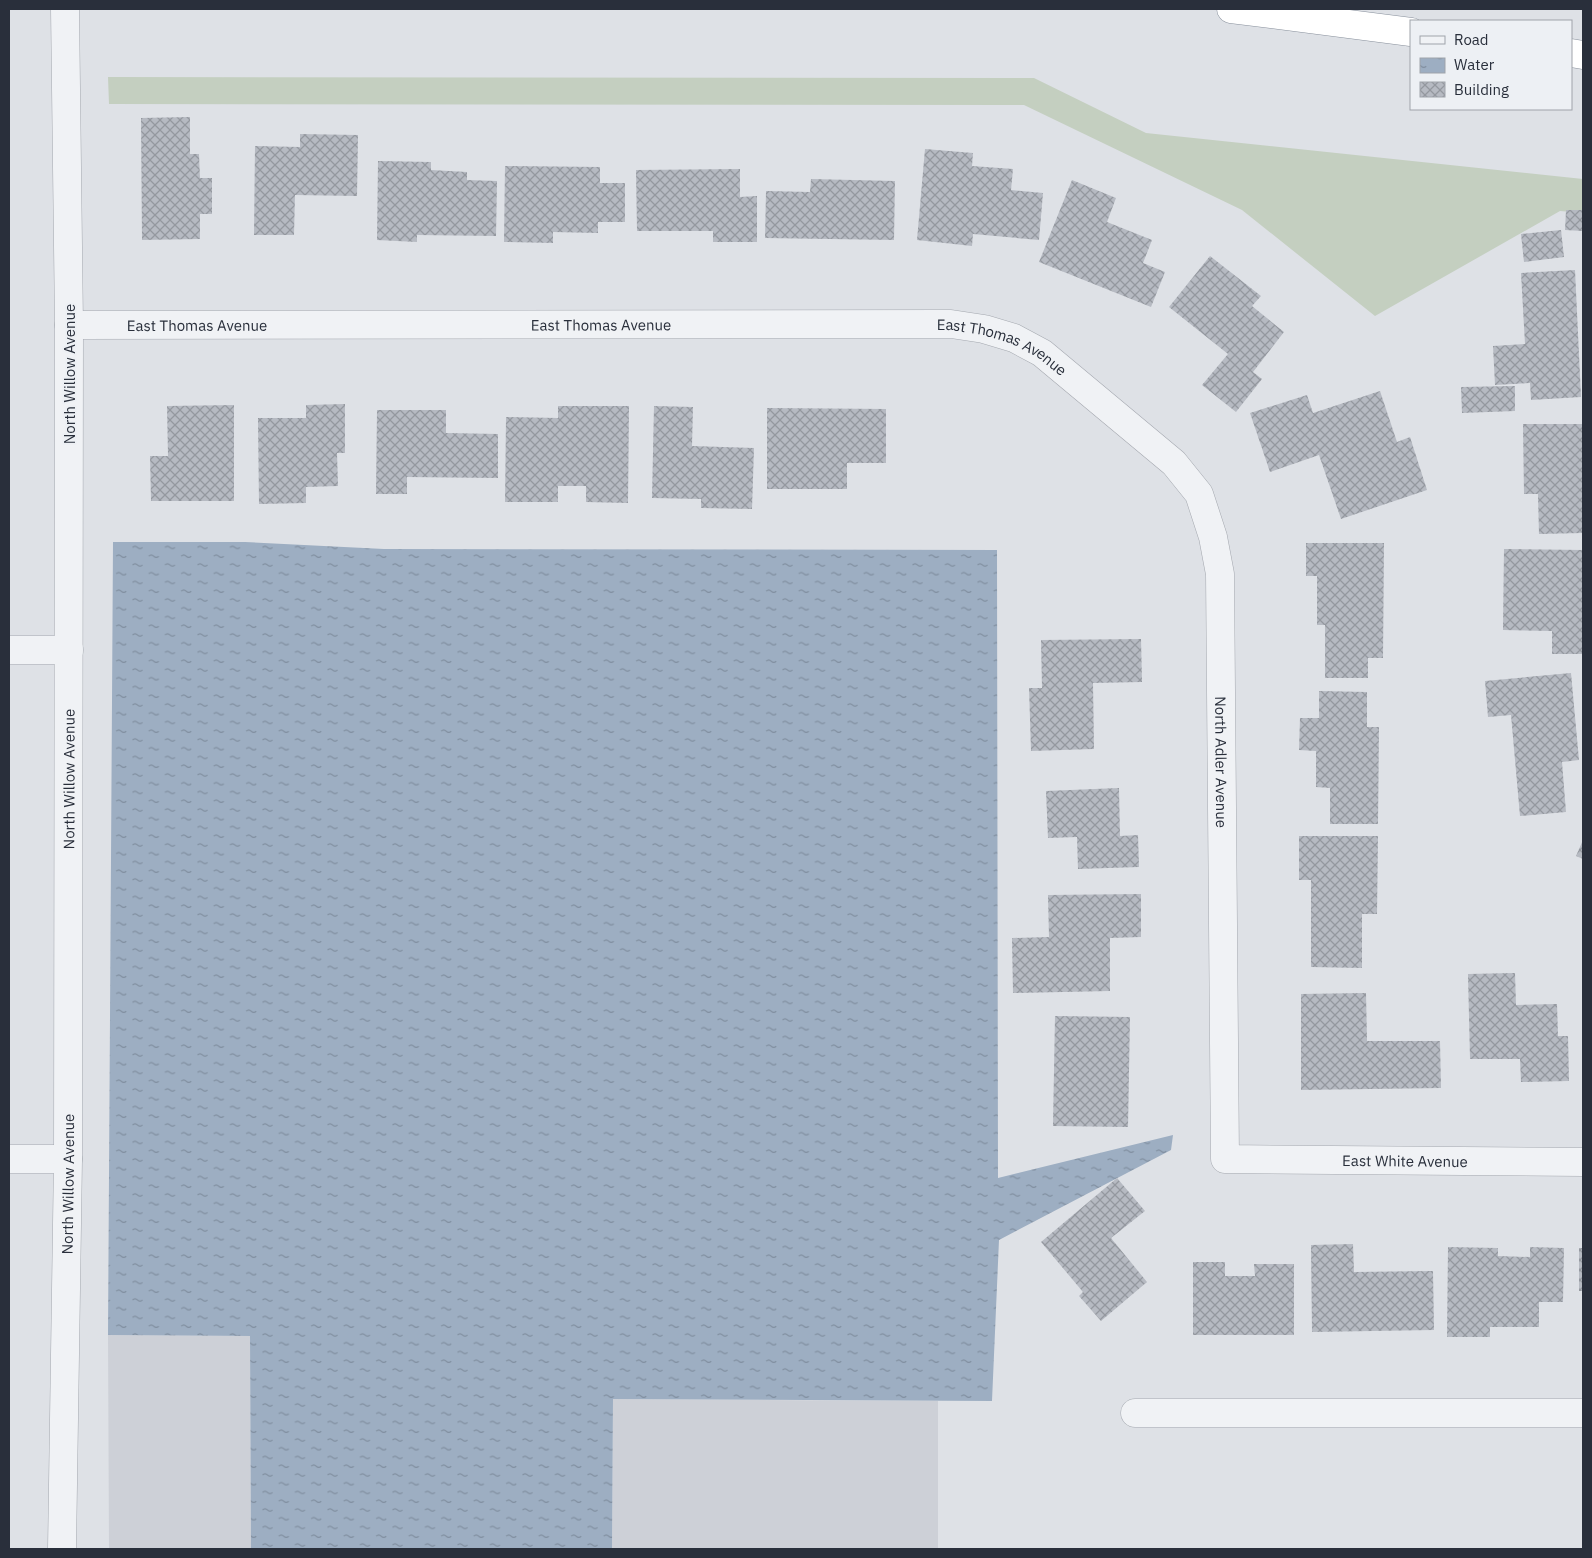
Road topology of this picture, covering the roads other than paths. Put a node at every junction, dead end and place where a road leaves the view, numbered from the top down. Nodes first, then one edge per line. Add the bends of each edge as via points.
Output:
1 (65, 9) edge
2 (1231, 9) edge
3 (1410, 32) edge
4 (70, 325) junction
5 (1109, 407) joint
6 (9, 650) edge
7 (69, 650) junction
8 (9, 1159) edge
9 (68, 1159) junction
10 (1225, 1159) joint
11 (1583, 1162) edge
12 (1135, 1413) dead end
13 (1583, 1413) edge
14 (62, 1549) edge

1 - 4 street, North Willow Avenue
2 - 3 highway
4 - 5 street, East Thomas Avenue via 951,324 1014,338 1042,353
4 - 7 street, North Willow Avenue
5 - 10 street, North Adler Avenue via 1174,462 1199,494 1213,537 1220,574
6 - 7 street
7 - 9 street, North Willow Avenue
8 - 9 street
9 - 14 street, North Willow Avenue
10 - 11 street, East White Avenue
12 - 13 street

